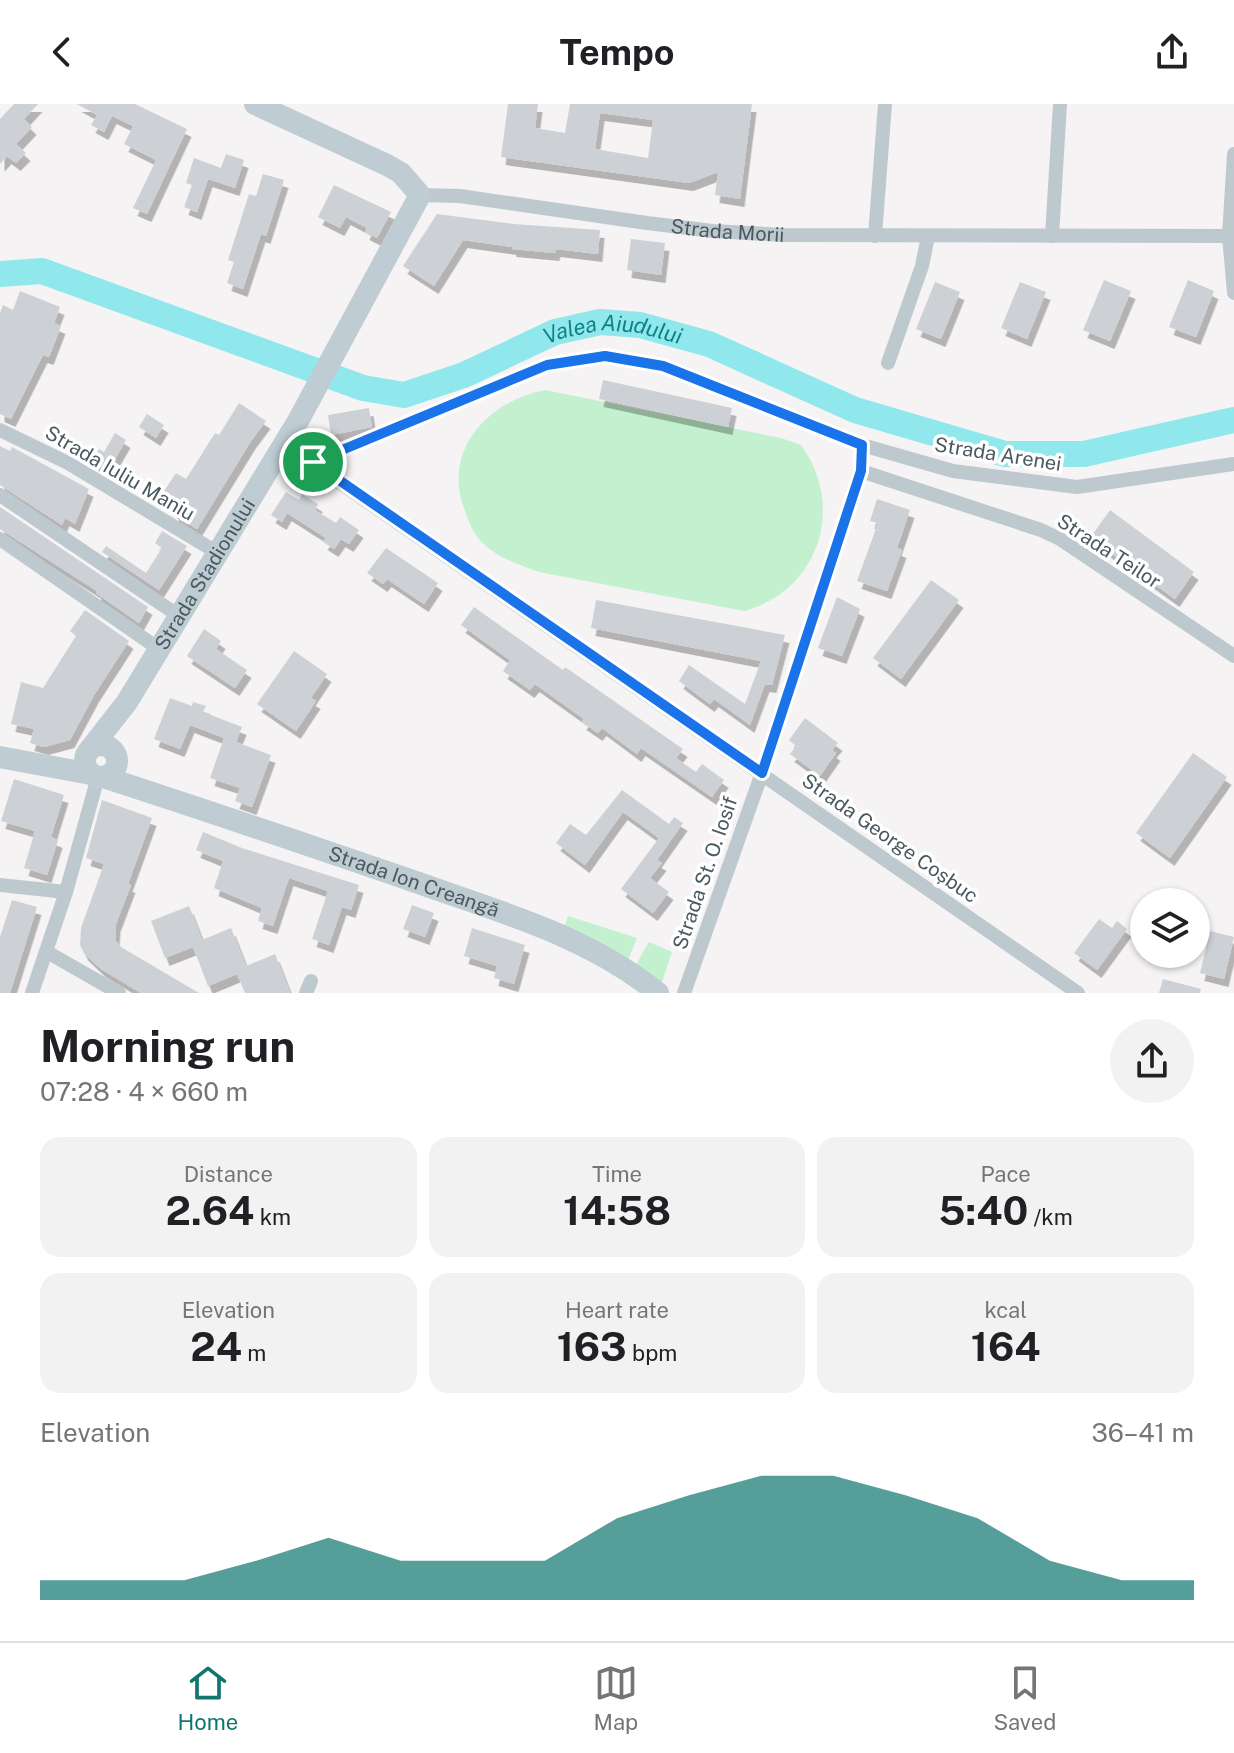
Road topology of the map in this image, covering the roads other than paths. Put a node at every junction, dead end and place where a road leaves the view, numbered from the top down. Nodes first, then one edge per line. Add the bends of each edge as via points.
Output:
1 (255, 104) edge
2 (885, 104) edge
3 (1060, 104) edge
4 (1234, 154) edge
5 (420, 195) junction
6 (875, 236) junction
7 (928, 236) junction
8 (1052, 236) junction
9 (1231, 236) edge
10 (1234, 293) edge
11 (888, 363) dead end
12 (0, 430) edge
13 (284, 444) junction
14 (862, 445) junction
15 (313, 462) junction
16 (1234, 464) edge
17 (861, 471) junction
18 (0, 495) edge
19 (0, 539) edge
20 (218, 553) junction
21 (179, 616) junction
22 (159, 649) junction
23 (1234, 656) edge
24 (0, 757) edge
25 (101, 764) junction
26 (762, 773) junction
27 (0, 885) edge
28 (66, 892) junction
29 (47, 952) junction
30 (32, 993) edge
31 (119, 993) edge
32 (658, 993) edge
33 (684, 993) edge
34 (1078, 993) edge

1 - 5 main road via 387,165
2 - 6 street
3 - 8 street
4 - 9 street
5 - 6 street, Strada Morii via 713,231
5 - 13 main road, Strada Stadionului
6 - 7 street, Strada Morii
7 - 8 street, Strada Morii
7 - 11 street
8 - 9 street, Strada Morii
9 - 10 street
12 - 20 street, Strada Iuliu Maniu via 68,463
13 - 15 street, Strada George Coșbuc
13 - 20 main road, Strada Stadionului
14 - 15 street, Strada Arenei via 663,366 605,356 547,365
14 - 16 street, Strada Arenei via 953,471 1077,487
14 - 17 street, Strada St. O. Iosif
15 - 26 street, Strada George Coșbuc
17 - 23 street, Strada Teilor via 1060,539
17 - 26 street, Strada St. O. Iosif
18 - 21 street
19 - 22 street
20 - 21 main road, Strada Stadionului
21 - 22 main road, Strada Stadionului
22 - 25 main road, Strada Stadionului via 127,702
24 - 25 main road, Strada Ion Creangă via 44,765
25 - 28 street
25 - 32 main road, Strada Ion Creangă via 160,795 557,932
26 - 33 street, Strada St. O. Iosif
26 - 34 street, Strada George Coșbuc
27 - 28 street
28 - 29 street
29 - 30 street
29 - 31 street

